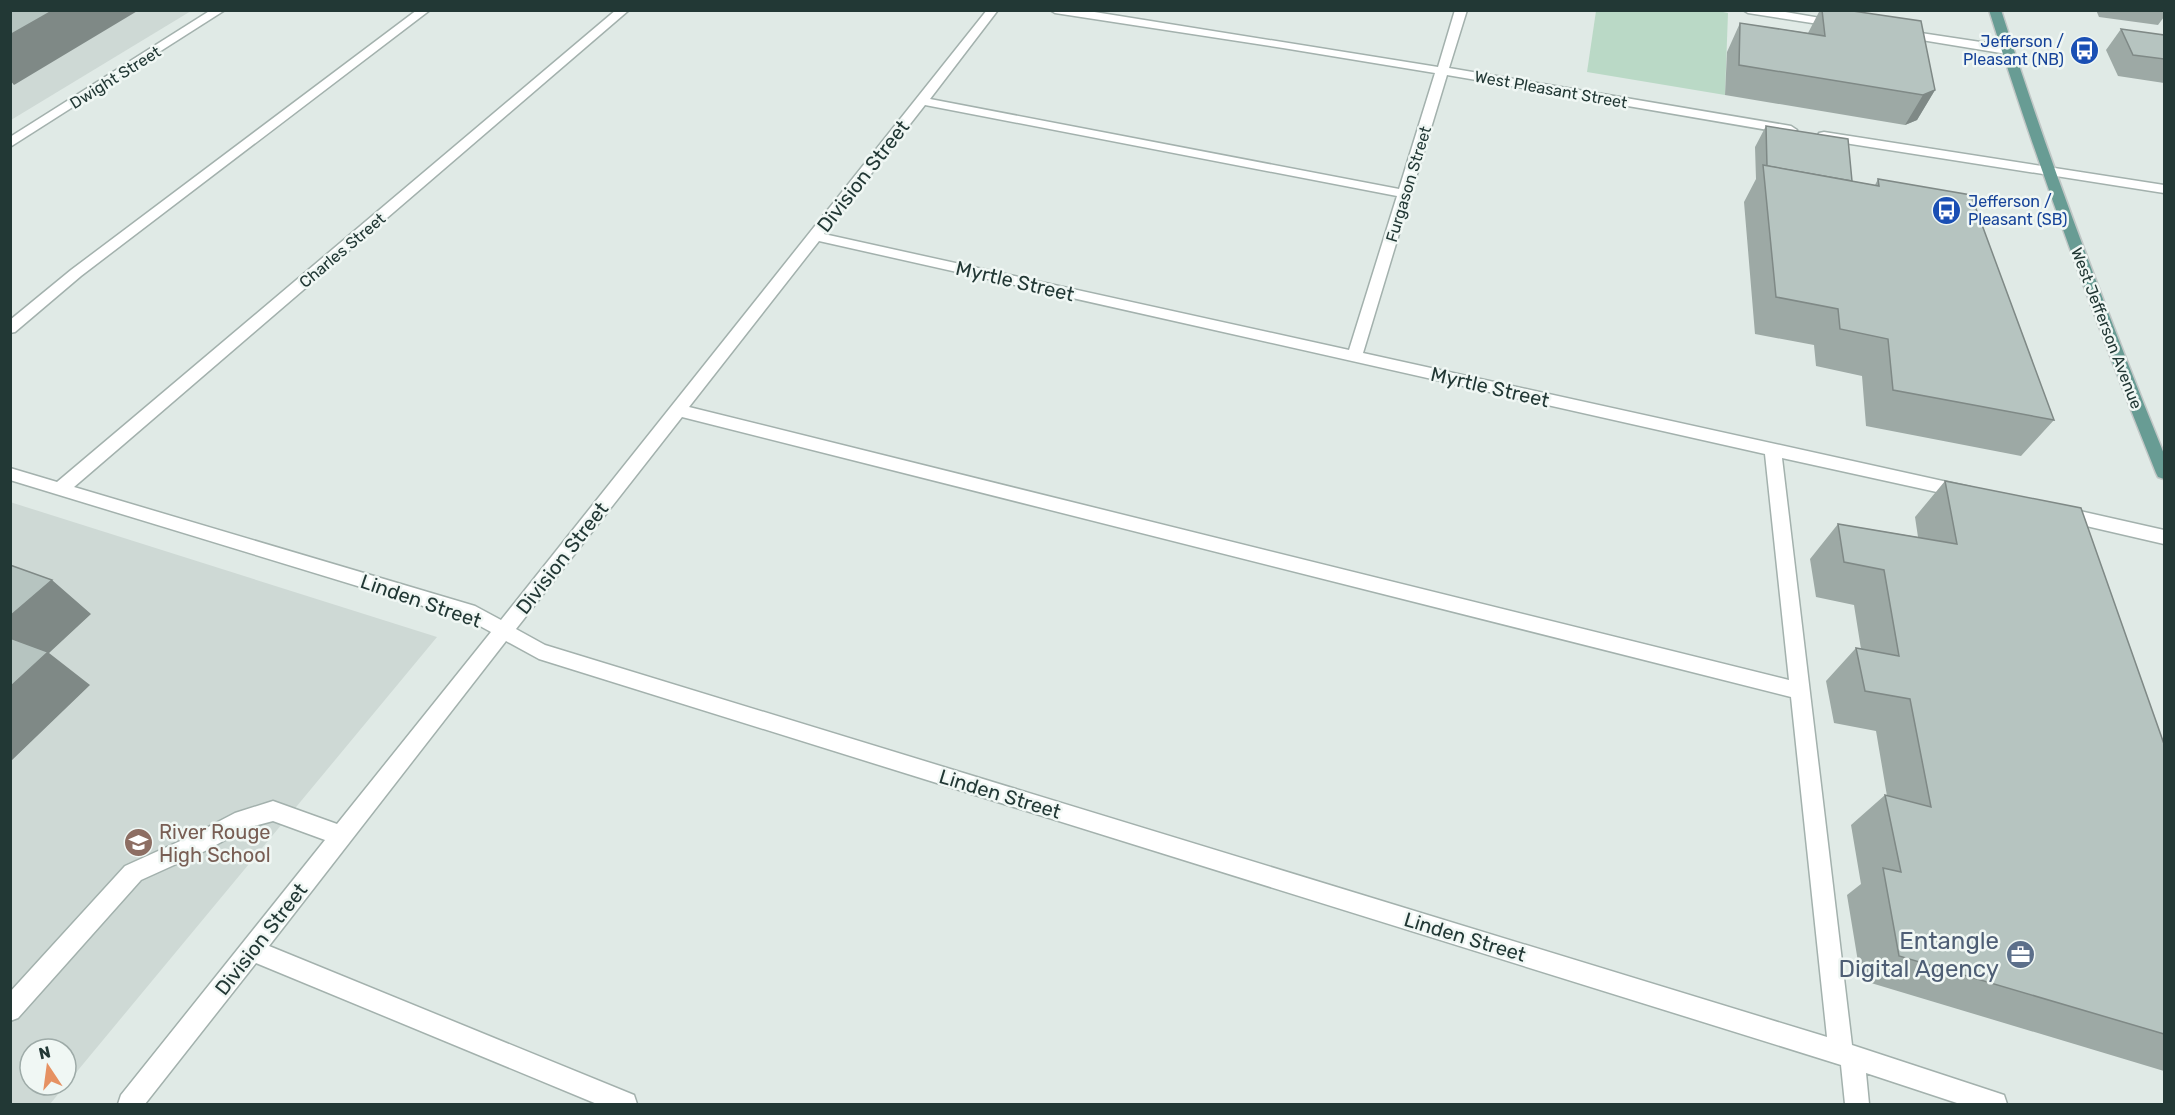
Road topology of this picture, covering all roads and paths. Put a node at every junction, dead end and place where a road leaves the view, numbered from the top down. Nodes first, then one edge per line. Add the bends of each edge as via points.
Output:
1 (220, 10) edge
2 (425, 10) edge
3 (624, 10) edge
4 (993, 10) edge
5 (1055, 10) edge
6 (1461, 10) edge
7 (1748, 10) edge
8 (1995, 10) edge
9 (1854, 27) edge
10 (1890, 32) edge
11 (2007, 50) junction
12 (1443, 71) junction
13 (922, 101) junction
14 (10, 142) edge
15 (2047, 170) junction
16 (2164, 189) edge
17 (1405, 194) junction
18 (815, 236) junction
19 (10, 328) edge
20 (1354, 357) junction
21 (678, 410) junction
22 (1773, 450) junction
23 (2160, 452) edge
24 (2164, 473) edge
25 (10, 474) edge
26 (60, 489) junction
27 (1980, 496) edge
28 (2049, 511) edge
29 (2164, 537) edge
30 (503, 632) junction
31 (1800, 691) junction
32 (342, 836) junction
33 (252, 950) junction
34 (10, 1010) edge
35 (1846, 1055) junction
36 (130, 1104) edge
37 (626, 1104) edge
38 (1857, 1104) edge
39 (1995, 1104) edge

1 - 14 street, Dwight Street
2 - 19 street via 76,273
3 - 26 street, Charles Street
4 - 13 street, Division Street
5 - 12 street, West Pleasant Street
6 - 12 street, Furgason Street
7 - 9 street
8 - 11 main road, West Jefferson Avenue
10 - 11 street
11 - 15 main road, West Jefferson Avenue
12 - 15 street, West Pleasant Street
12 - 17 street, Furgason Street
13 - 17 street
13 - 18 street, Division Street
15 - 16 street, West Pleasant Street
15 - 23 main road, West Jefferson Avenue via 2105,328
17 - 20 street, Furgason Street
18 - 20 street, Myrtle Street
18 - 21 street, Division Street
20 - 22 street, Myrtle Street
21 - 30 street, Division Street
21 - 31 street
22 - 27 street, Myrtle Street
22 - 31 street
23 - 24 main road, West Jefferson Avenue
25 - 26 street, Linden Street
26 - 30 street, Linden Street via 475,614
28 - 29 street
30 - 32 street, Division Street
30 - 35 street, Linden Street via 550,655
31 - 35 street
32 - 33 street, Division Street
32 - 34 street via 273,811 242,820 133,873
33 - 36 street, Division Street
33 - 37 street
35 - 38 street
35 - 39 street, Linden Street

